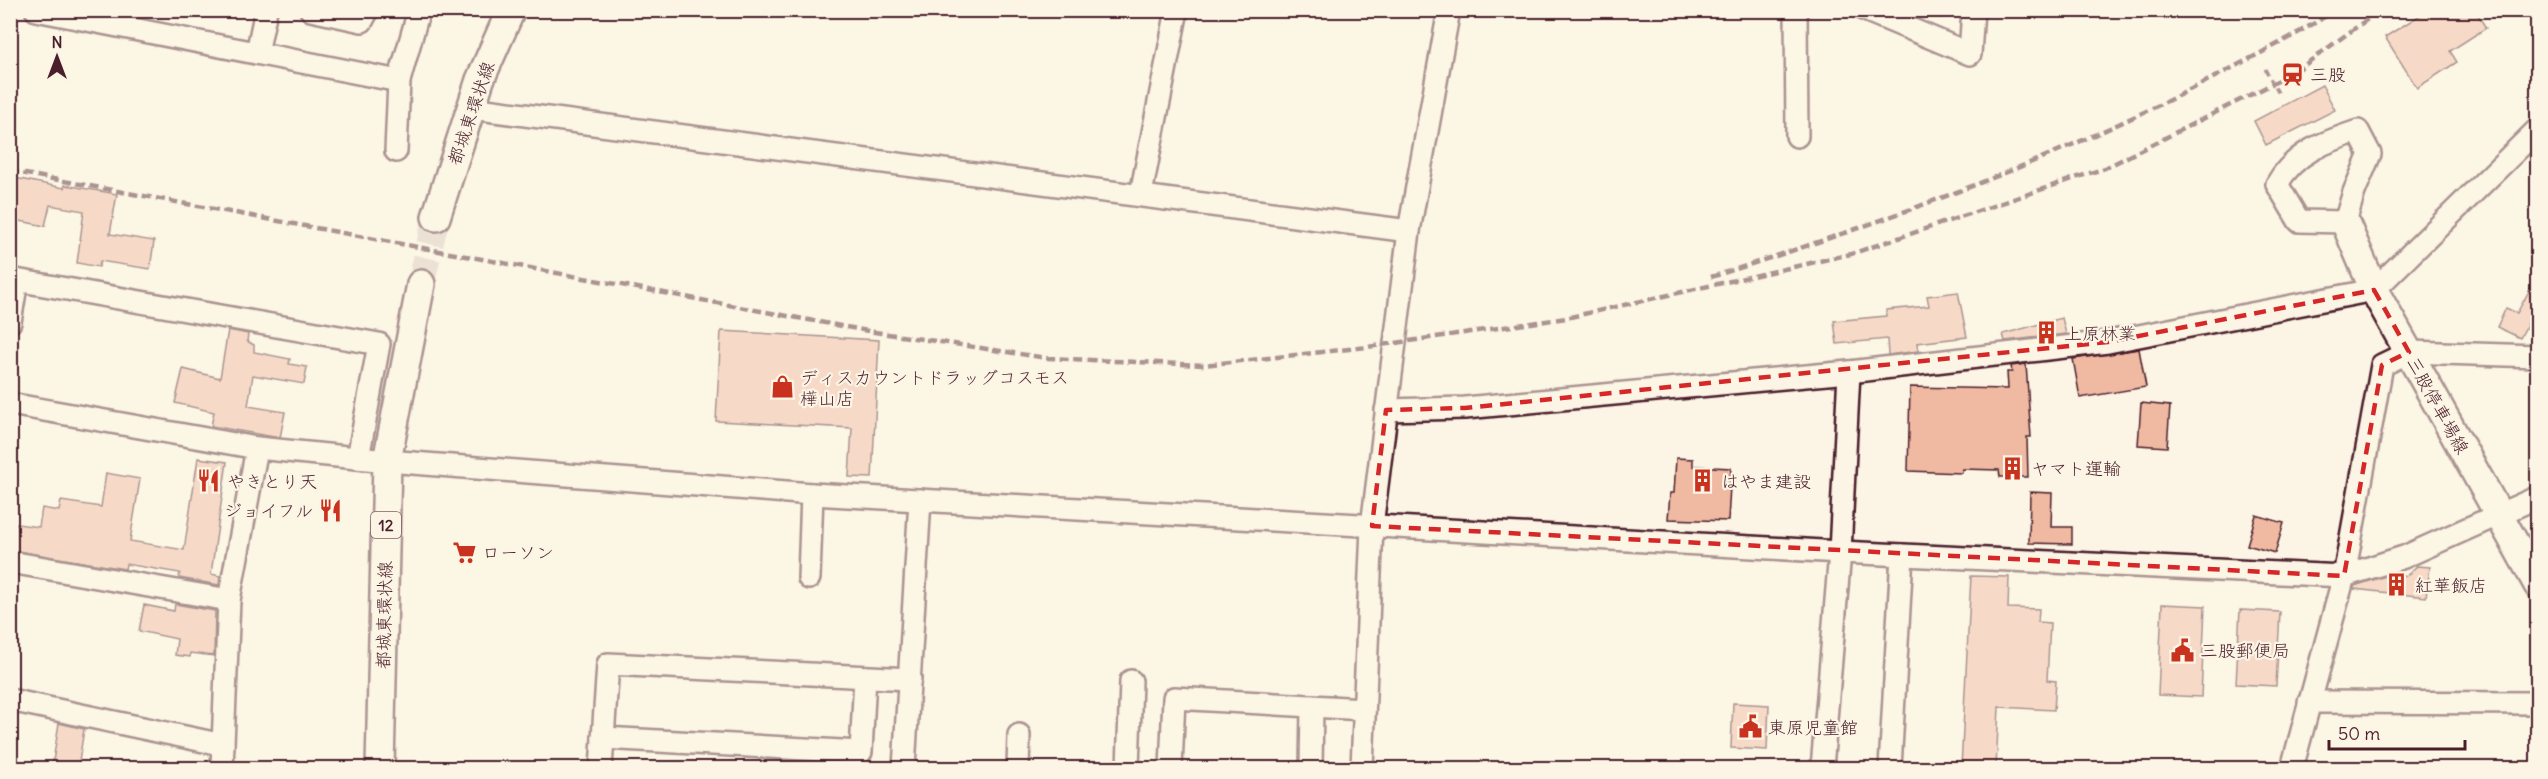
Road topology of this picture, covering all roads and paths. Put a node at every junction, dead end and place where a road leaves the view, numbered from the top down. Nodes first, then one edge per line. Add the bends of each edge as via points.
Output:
1 (36, 10) edge
2 (266, 10) edge
3 (311, 10) edge
4 (369, 10) edge
5 (419, 10) edge
6 (511, 10) edge
7 (1177, 10) edge
8 (1449, 10) edge
9 (1797, 10) edge
10 (1865, 10) edge
11 (1973, 10) edge
12 (59, 13) edge
13 (257, 53) junction
14 (2265, 69) dead end
15 (399, 81) junction
16 (2280, 96) dead end
17 (471, 108) junction
18 (2538, 129) edge
19 (1797, 136) dead end
20 (396, 151) dead end
21 (1141, 194) junction
22 (436, 218) tunnel mouth
23 (2345, 222) junction
24 (1409, 231) junction
25 (14, 279) edge
26 (421, 284) tunnel mouth
27 (2374, 290) junction
28 (10, 322) edge
29 (2409, 352) junction
30 (2538, 356) edge
31 (1849, 372) junction
32 (10, 404) edge
33 (1386, 410) junction
34 (257, 448) junction
35 (358, 458) junction
36 (387, 461) junction
37 (812, 495) junction
38 (2538, 497) edge
39 (920, 500) junction
40 (2499, 514) junction
41 (1372, 526) junction
42 (1840, 552) junction
43 (1902, 555) junction
44 (10, 562) edge
45 (2344, 576) junction
46 (809, 578) dead end
47 (2538, 585) edge
48 (229, 600) junction
49 (865, 676) junction
50 (910, 679) junction
51 (1131, 681) dead end
52 (10, 700) edge
53 (2309, 702) junction
54 (2538, 703) edge
55 (1312, 705) junction
56 (1364, 709) junction
57 (1019, 735) dead end
58 (603, 738) junction
59 (223, 745) junction
60 (222, 768) edge
61 (380, 768) edge
62 (602, 768) edge
63 (904, 768) edge
64 (1018, 768) edge
65 (1128, 768) edge
66 (1171, 768) edge
67 (1311, 768) edge
68 (1362, 768) edge
69 (1822, 768) edge
70 (1890, 768) edge
71 (2292, 768) edge

1 - 12 street
2 - 13 street
3 - 4 street via 362,21
5 - 15 street
6 - 17 main road, 都城東環状線
7 - 21 street
8 - 24 street
9 - 19 street
10 - 11 street via 1970,54
12 - 13 street
13 - 15 street
14 - 16 path
15 - 20 street
17 - 21 street
17 - 22 main road, 都城東環状線
18 - 27 street
21 - 24 street
23 - 23 street via 2299,221 2277,184 2287,166 2323,143 2358,131 2370,154
23 - 27 main road, 三股停車場線
24 - 33 street
25 - 28 street
25 - 35 street via 379,344
26 - 36 main road, 都城東環状線 / 12
27 - 29 main road, 三股停車場線
27 - 31 street via 2108,342
29 - 30 street
29 - 40 main road, 三股停車場線
29 - 45 street via 2382,365
31 - 33 street via 1465,408
31 - 42 street
32 - 34 street
33 - 41 street
34 - 35 street
34 - 48 street
35 - 36 street
36 - 37 street
36 - 61 main road, 都城東環状線 / 12
37 - 39 street
37 - 46 street
38 - 40 street
39 - 41 street
39 - 50 street
40 - 45 street via 2404,558
40 - 47 main road, 三股停車場線
41 - 42 street
41 - 56 street
42 - 43 street
42 - 69 street
43 - 45 street
43 - 70 street
44 - 48 street
45 - 53 street
48 - 59 street
49 - 50 street
49 - 58 street via 608,664
49 - 58 street via 861,752
50 - 63 street
51 - 65 street
52 - 59 street
53 - 54 street
53 - 71 street
55 - 56 street
55 - 66 street via 1174,698
55 - 67 street
56 - 68 street
57 - 64 street
58 - 62 street
59 - 60 street

